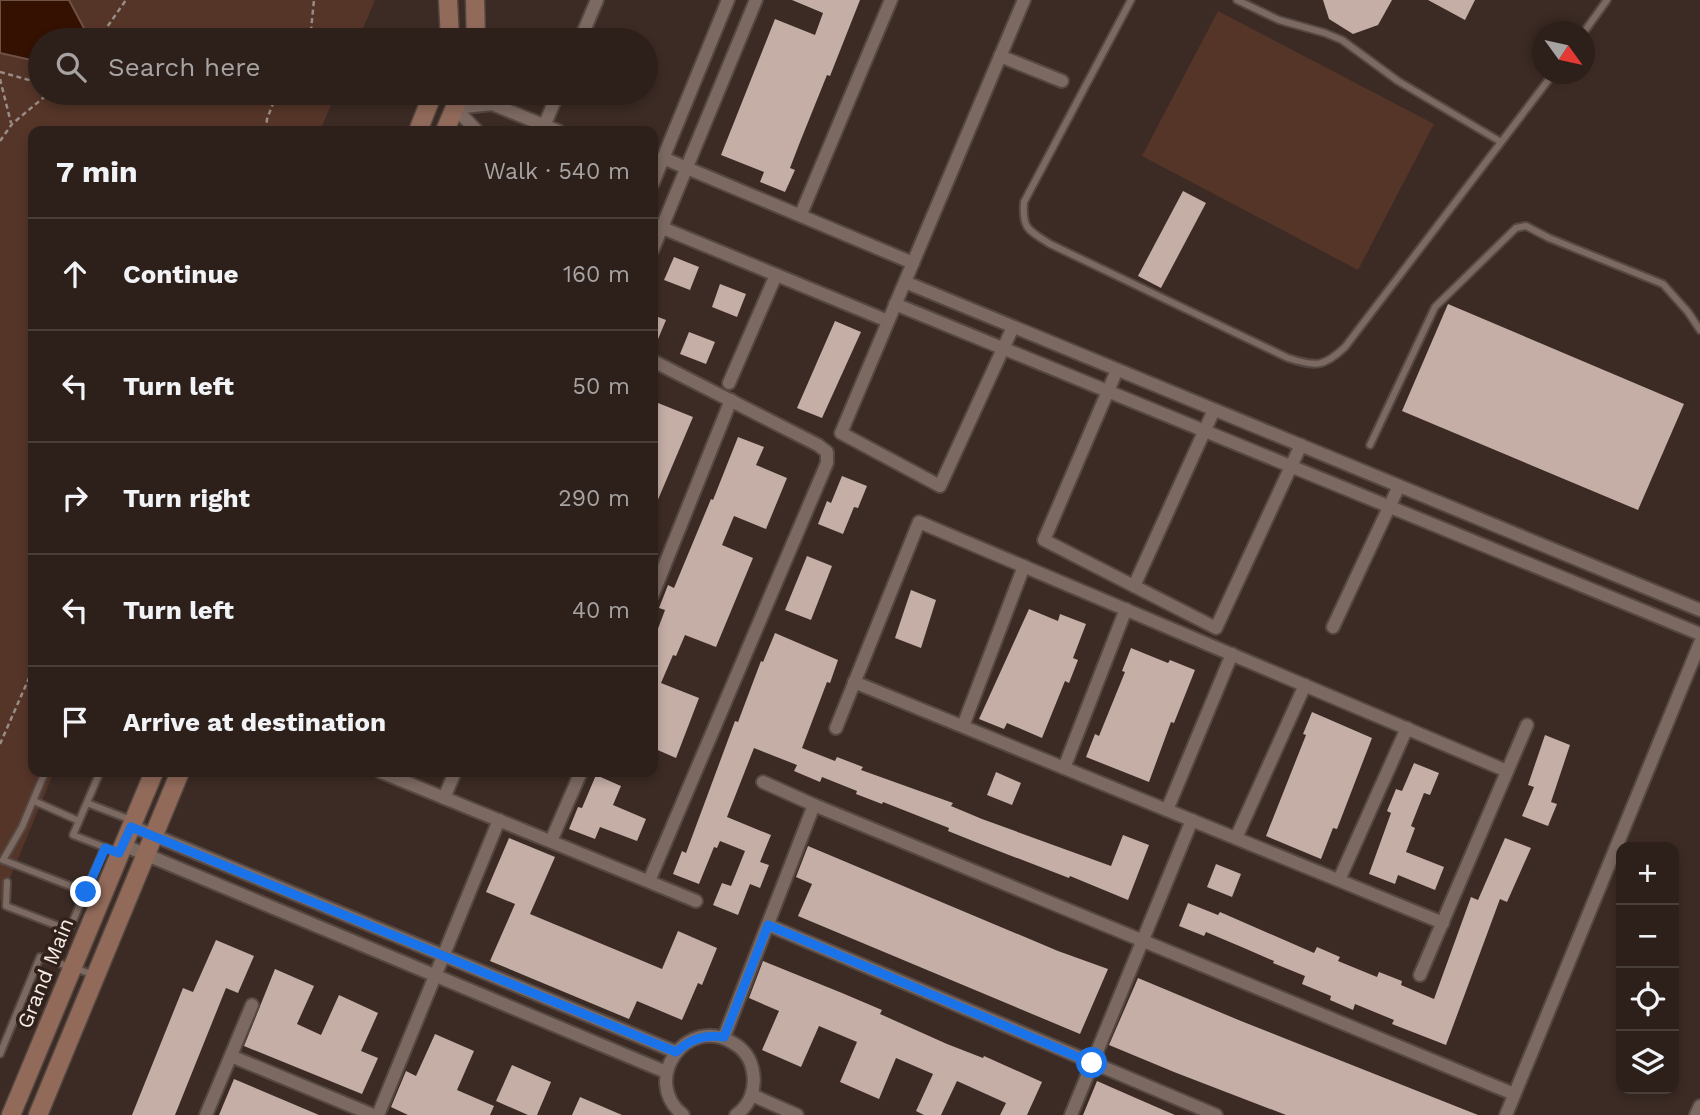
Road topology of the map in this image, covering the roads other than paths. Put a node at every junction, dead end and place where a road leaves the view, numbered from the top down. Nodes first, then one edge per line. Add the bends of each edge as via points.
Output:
1 (448, 0) edge
2 (475, 0) edge
3 (597, 0) edge
4 (728, 0) edge
5 (756, 0) edge
6 (891, 0) edge
7 (1024, 0) edge
8 (1131, 0) edge
9 (1237, 0) edge
10 (1608, 0) edge
11 (1592, 21) edge
12 (449, 28) edge
13 (476, 28) edge
14 (585, 28) edge
15 (1000, 56) junction
16 (1062, 81) dead end
17 (1545, 84) edge
18 (428, 105) edge
19 (456, 105) edge
20 (461, 105) edge
21 (494, 105) edge
22 (553, 105) edge
23 (420, 126) edge
24 (447, 126) edge
25 (474, 126) edge
26 (539, 126) edge
27 (544, 126) edge
28 (1501, 142) junction
29 (663, 158) junction
30 (658, 167) edge
31 (687, 168) junction
32 (801, 214) junction
33 (658, 224) edge
34 (658, 226) edge
35 (913, 263) junction
36 (776, 275) junction
37 (905, 282) junction
38 (895, 304) junction
39 (888, 321) junction
40 (1013, 327) junction
41 (1700, 330) edge
42 (1003, 348) junction
43 (658, 364) edge
44 (1117, 370) junction
45 (729, 383) dead end
46 (1108, 391) junction
47 (731, 400) junction
48 (1214, 410) junction
49 (1204, 431) junction
50 (1301, 445) junction
51 (1370, 445) dead end
52 (1291, 466) junction
53 (1399, 486) junction
54 (1390, 507) junction
55 (1500, 527) junction
56 (1491, 548) junction
57 (1024, 566) junction
58 (1606, 571) junction
59 (658, 582) edge
60 (1134, 586) junction
61 (1599, 593) junction
62 (1126, 609) junction
63 (1700, 610) edge
64 (1333, 627) dead end
65 (1700, 634) edge
66 (1700, 643) edge
67 (1232, 654) junction
68 (854, 682) junction
69 (1305, 685) junction
70 (1527, 725) dead end
71 (963, 726) junction
72 (836, 728) dead end
73 (1407, 728) junction
74 (1064, 768) junction
75 (1507, 771) junction
76 (43, 777) dead end
77 (98, 777) edge
78 (152, 777) edge
79 (178, 777) edge
80 (393, 777) edge
81 (453, 777) edge
82 (579, 777) edge
83 (763, 782) dead end
84 (444, 798) junction
85 (34, 801) junction
86 (87, 803) junction
87 (814, 805) junction
88 (1167, 810) junction
89 (1192, 820) junction
90 (79, 821) junction
91 (499, 821) junction
92 (132, 824) junction
93 (153, 836) junction
94 (1236, 838) junction
95 (551, 841) junction
96 (116, 849) junction
97 (145, 855) junction
98 (2, 859) edge
99 (225, 866) junction
100 (1339, 880) junction
101 (649, 881) junction
102 (6, 882) dead end
103 (217, 885) junction
104 (86, 892) junction
105 (696, 901) dead end
106 (1443, 923) junction
107 (768, 925) junction
108 (1142, 941) junction
109 (442, 957) junction
110 (72, 968) junction
111 (95, 975) junction
112 (1420, 975) dead end
113 (433, 976) junction
114 (252, 1005) dead end
115 (724, 1037) junction
116 (676, 1052) junction
117 (0, 1054) edge
118 (231, 1056) junction
119 (1092, 1063) junction
120 (666, 1072) junction
121 (1514, 1094) junction
122 (752, 1095) junction
123 (1700, 1106) edge
124 (742, 1114) edge
125 (11, 1115) edge
126 (38, 1115) edge
127 (206, 1115) edge
128 (375, 1115) edge
129 (683, 1115) edge
130 (797, 1115) edge
131 (1071, 1115) edge
132 (1216, 1115) edge
133 (1506, 1115) edge
134 (1696, 1115) edge

1 - 12 street
2 - 13 street
3 - 14 street
4 - 29 street
5 - 31 street
6 - 32 street
7 - 15 street
8 - 28 lane via 1024,202 1027,229 1289,358 1319,364 1331,360 1345,346
9 - 28 lane via 1279,20 1342,40 1398,82
10 - 11 lane
15 - 16 street
15 - 35 street
17 - 28 lane
18 - 23 street
19 - 24 street
20 - 25 street
21 - 26 street
22 - 27 street
29 - 30 street
29 - 31 street
31 - 32 street
31 - 33 street
32 - 35 street
34 - 36 street
35 - 37 street
36 - 39 street
36 - 45 street
37 - 38 street
37 - 40 street
38 - 39 street
38 - 42 street
39 - 42 street via 841,433 940,486
40 - 42 street
40 - 44 street
41 - 51 lane via 1663,284 1526,226 1516,228 1435,307
42 - 46 street
43 - 47 street
44 - 46 street
44 - 48 street
46 - 49 street
46 - 60 street via 1044,540
47 - 59 street
47 - 101 street via 818,445 827,452 827,463
48 - 49 street
48 - 50 street
49 - 52 street
49 - 60 street
50 - 52 street
50 - 53 street
52 - 54 street
52 - 60 street via 1216,628
53 - 54 street
53 - 55 street
54 - 56 street
54 - 64 street
55 - 56 street
55 - 58 street
56 - 61 street
57 - 62 street
57 - 68 street via 919,522
57 - 71 street
58 - 61 street
58 - 63 street
61 - 65 street
62 - 67 street
62 - 74 street
66 - 121 street
67 - 69 street
67 - 88 street
68 - 71 street
68 - 72 street
69 - 73 street
69 - 94 street
70 - 75 street
71 - 74 street
73 - 75 street
73 - 100 street
74 - 88 street
75 - 106 street
76 - 85 lane
77 - 86 lane
78 - 92 street, Grand Main
79 - 93 street
80 - 84 street
81 - 84 street
82 - 95 street
83 - 87 street
84 - 91 street
85 - 90 lane
85 - 98 lane
86 - 90 lane
86 - 92 lane
87 - 107 street
87 - 108 street
88 - 89 street
89 - 94 street
89 - 108 street
90 - 96 lane via 73,835
91 - 95 street
91 - 109 street
92 - 93 street
92 - 96 street, Grand Main
93 - 97 street
93 - 99 street
94 - 100 street
95 - 101 street
96 - 97 street
96 - 104 lane
96 - 110 street, Grand Main
97 - 103 street
97 - 111 street
98 - 104 lane
99 - 103 street
99 - 109 street
100 - 106 street
101 - 105 street
102 - 104 lane via 6,906 69,930
103 - 113 street
106 - 112 street
107 - 115 street
107 - 119 street
108 - 119 street
108 - 121 street
109 - 113 street
109 - 116 street
110 - 111 lane
110 - 117 lane via 40,957
110 - 125 street, Grand Main
111 - 126 street
113 - 120 street
113 - 128 street
114 - 118 street
115 - 116 street via 701,1037
115 - 122 street via 748,1058
116 - 120 street
118 - 127 street
118 - 128 street
119 - 131 street
119 - 132 street
120 - 129 street via 669,1098
121 - 133 street
122 - 124 street
122 - 130 street
123 - 134 street

